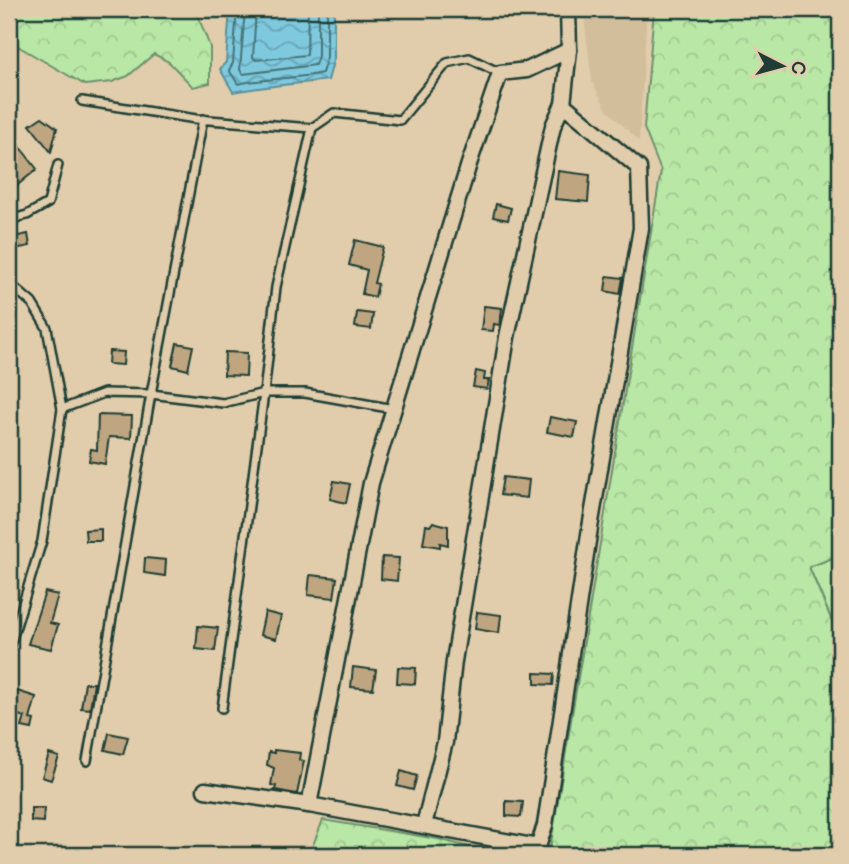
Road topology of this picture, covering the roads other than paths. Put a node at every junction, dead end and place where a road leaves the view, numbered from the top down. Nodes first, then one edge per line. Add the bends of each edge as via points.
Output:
1 (568, 9) edge
2 (569, 50) junction
3 (500, 73) junction
4 (82, 101) dead end
5 (563, 104) junction
6 (203, 119) junction
7 (312, 128) junction
8 (58, 165) dead end
9 (9, 220) edge
10 (9, 284) edge
11 (264, 393) junction
12 (151, 394) junction
13 (62, 409) junction
14 (394, 409) junction
15 (9, 649) edge
16 (222, 708) dead end
17 (87, 761) dead end
18 (205, 790) dead end
19 (309, 805) junction
20 (424, 825) junction

1 - 2 street
2 - 3 street via 527,70
2 - 5 street
3 - 7 lane via 469,58 447,63 400,120 334,113
3 - 14 street
4 - 6 lane
5 - 20 street via 553,126 507,337 445,742
5 - 20 street via 639,168 641,228 545,825 538,847
6 - 7 lane
6 - 12 lane
7 - 11 lane via 276,288
8 - 9 lane via 48,204
10 - 13 lane via 32,303 47,328
11 - 12 lane via 223,403
11 - 14 lane via 305,393
11 - 16 lane
12 - 13 lane via 104,393
12 - 17 lane
13 - 15 lane via 42,541
14 - 19 street via 371,483
18 - 19 street
19 - 20 street

